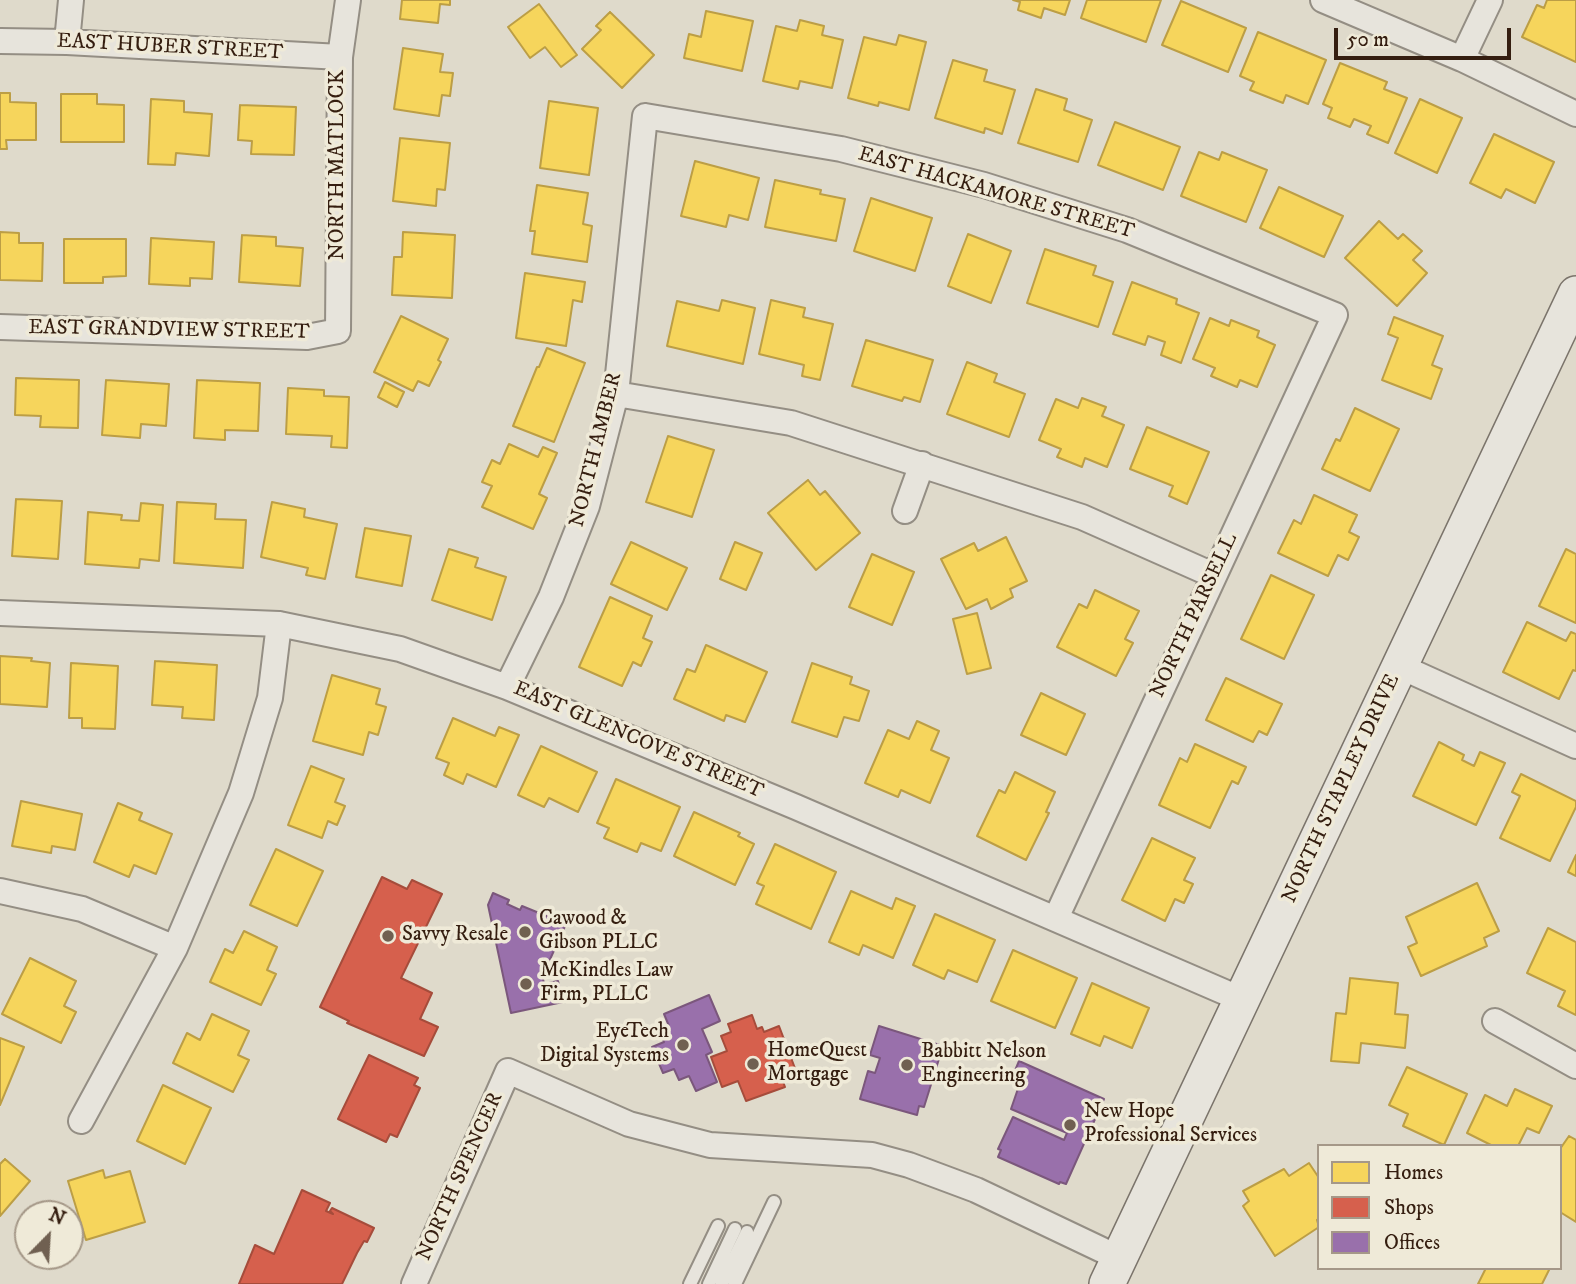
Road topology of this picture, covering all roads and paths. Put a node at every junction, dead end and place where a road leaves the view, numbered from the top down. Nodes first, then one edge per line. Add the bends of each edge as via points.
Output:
1 (71, 0) edge
2 (348, 0) edge
3 (1323, 0) edge
4 (1490, 0) edge
5 (0, 41) edge
6 (67, 42) junction
7 (340, 57) junction
8 (1462, 59) junction
9 (1576, 114) edge
10 (645, 116) joint
11 (1576, 294) edge
12 (1335, 315) joint
13 (0, 327) edge
14 (338, 331) joint
15 (616, 394) junction
16 (922, 464) junction
17 (905, 511) dead end
18 (1213, 575) junction
19 (0, 613) edge
20 (279, 624) junction
21 (1399, 666) junction
22 (507, 687) junction
23 (1576, 746) edge
24 (0, 891) edge
25 (1056, 918) junction
26 (175, 948) junction
27 (1243, 1000) junction
28 (1495, 1021) dead end
29 (1576, 1066) edge
30 (81, 1121) dead end
31 (774, 1202) dead end
32 (718, 1226) dead end
33 (1113, 1271) edge
34 (414, 1284) edge
35 (690, 1284) edge
36 (709, 1284) edge
37 (722, 1284) edge
38 (735, 1284) edge

1 - 6 street
2 - 7 street, NORTH MATLOCK
3 - 8 street
4 - 8 street
5 - 6 street, EAST HUBER STREET
6 - 7 street, EAST HUBER STREET
7 - 14 street, NORTH MATLOCK
8 - 9 street
10 - 12 street, EAST HACKAMORE STREET via 841,149 984,186 1127,230
10 - 15 street, NORTH AMBER
11 - 21 main road, NORTH STAPLEY DRIVE
12 - 18 street, NORTH PARSELL
13 - 14 street, EAST GRANDVIEW STREET via 307,337
15 - 16 street via 791,423
15 - 22 street, NORTH AMBER via 587,506 551,597
16 - 17 street
16 - 18 street via 1082,516
18 - 25 street, NORTH PARSELL
19 - 20 street, EAST GLENCOVE STREET
20 - 22 street, EAST GLENCOVE STREET via 400,649
20 - 26 street via 270,698 241,793
21 - 23 street
21 - 27 main road, NORTH STAPLEY DRIVE
22 - 25 street, EAST GLENCOVE STREET
24 - 26 street via 82,909
25 - 27 street, EAST GLENCOVE STREET
26 - 30 street
27 - 33 main road, NORTH STAPLEY DRIVE
28 - 29 street
31 - 38 lane
32 - 35 lane
33 - 34 street, NORTH SPENCER via 976,1190 909,1165 872,1155 698,1142 629,1124 508,1071
36 - 37 lane via 741,1231

